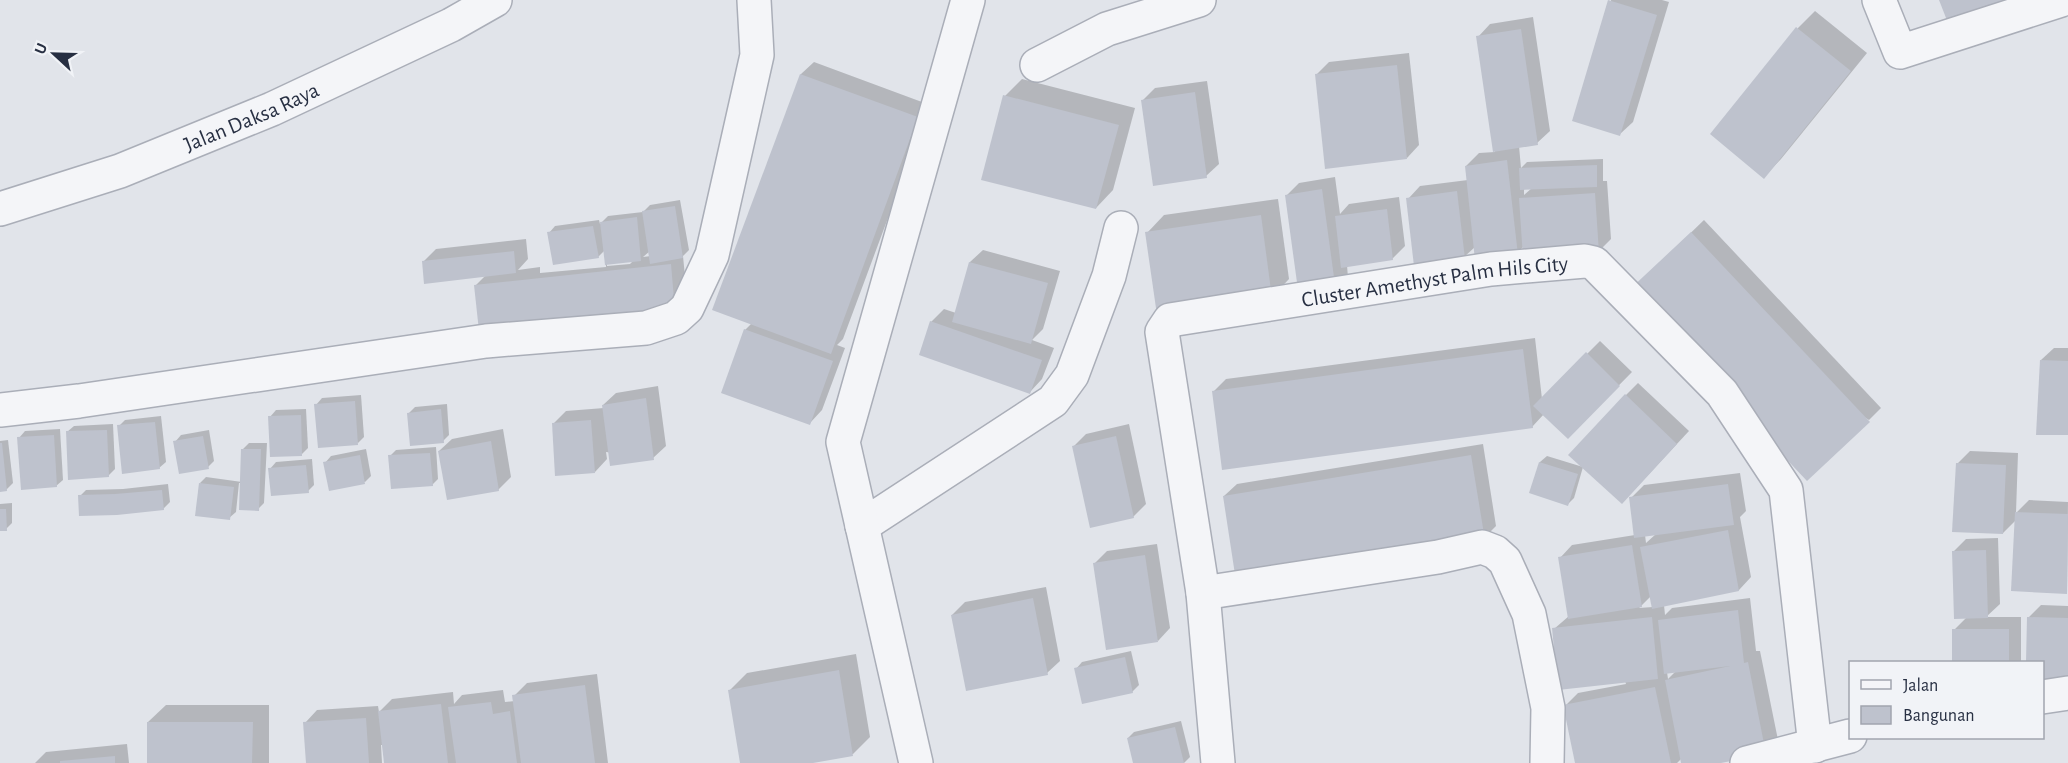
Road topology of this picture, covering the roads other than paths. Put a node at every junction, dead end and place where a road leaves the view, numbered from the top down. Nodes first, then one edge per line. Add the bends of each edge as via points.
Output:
1 (495, 0) edge
2 (754, 0) edge
3 (968, 0) edge
4 (1199, 0) edge
5 (1879, 0) edge
6 (2061, 0) edge
7 (1037, 65) dead end
8 (0, 209) edge
9 (1121, 228) dead end
10 (0, 410) edge
11 (862, 526) junction
12 (1203, 593) junction
13 (2068, 693) edge
14 (2044, 697) edge
15 (1849, 737) edge
16 (1815, 746) junction
17 (916, 763) edge
18 (1218, 763) edge
19 (1547, 763) edge
20 (1747, 763) edge

1 - 8 street, Jalan Daksa Raya via 272,110 120,171
2 - 10 street via 757,56 712,255 687,308 676,318 646,328 486,340
3 - 11 street via 843,442
4 - 7 street via 1107,29
5 - 6 street via 1900,52
9 - 11 street via 1109,276 1072,375 1053,401
11 - 17 street
12 - 16 street, Cluster Amethyst Palm Hils City via 1162,332 1170,320 1491,268 1594,263 1722,393 1786,490
12 - 18 street, Cluster Amethyst Palm Hils City
12 - 19 street via 1482,547 1495,552 1506,561 1529,614 1548,708
13 - 14 street
15 - 16 street
16 - 20 street

